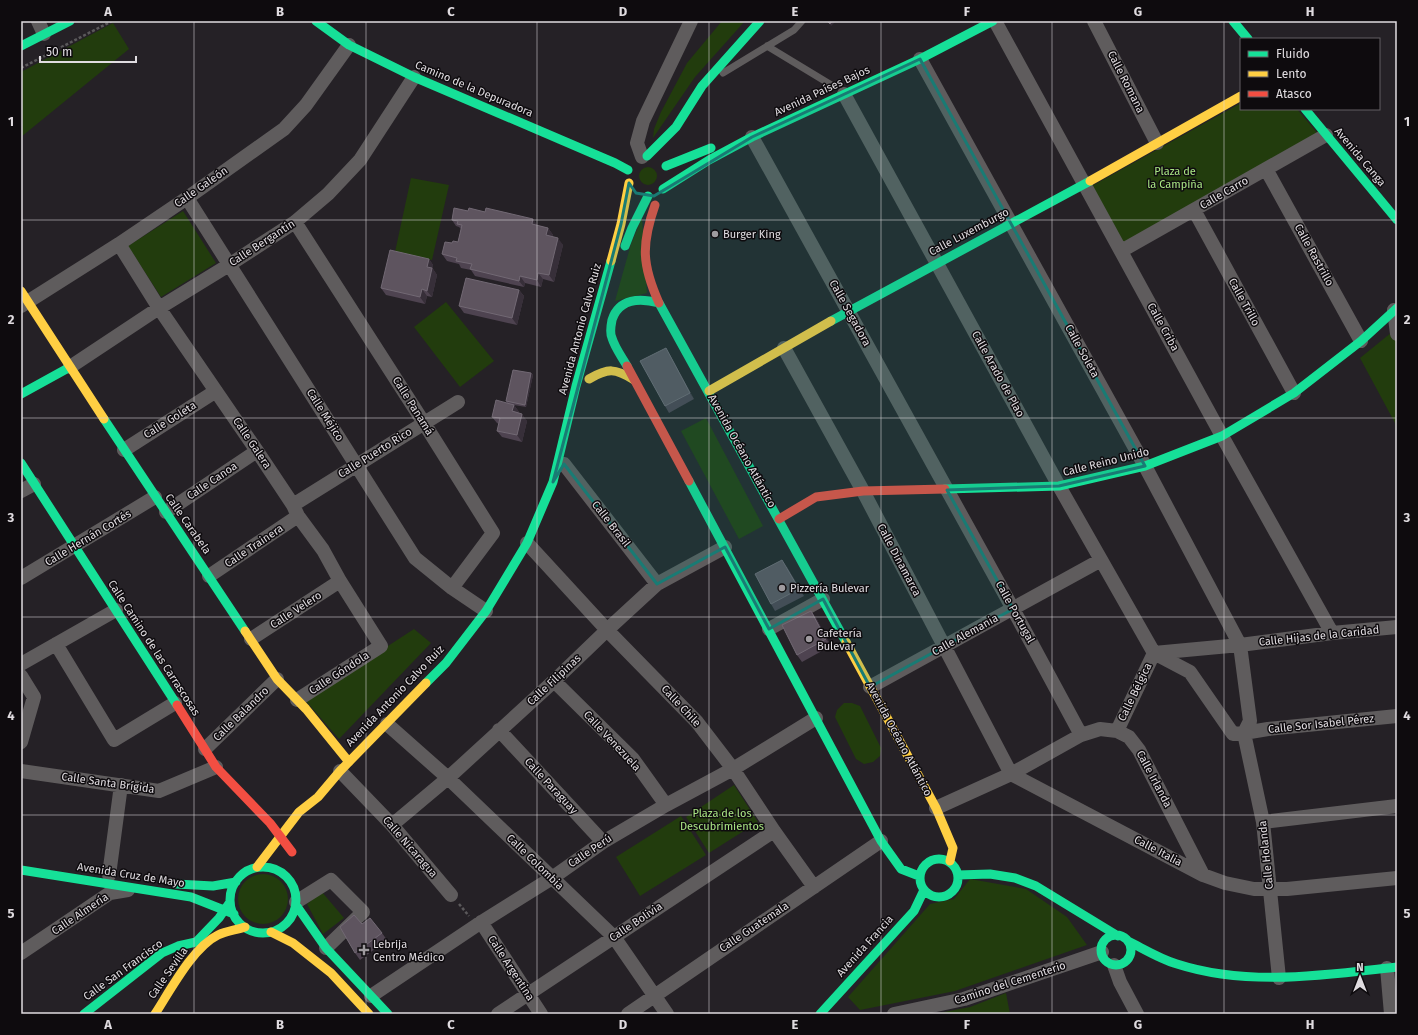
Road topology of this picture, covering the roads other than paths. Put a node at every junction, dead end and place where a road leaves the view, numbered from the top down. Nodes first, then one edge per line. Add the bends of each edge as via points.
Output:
1 (38, 21) edge
2 (70, 21) edge
3 (316, 21) edge
4 (691, 21) edge
5 (760, 21) edge
6 (802, 21) edge
7 (994, 21) edge
8 (1094, 21) edge
9 (1233, 21) edge
10 (44, 34) junction
11 (1247, 38) edge
12 (349, 45) junction
13 (21, 46) edge
14 (767, 46) junction
15 (920, 59) junction
16 (414, 77) junction
17 (702, 86) junction
18 (836, 88) junction
19 (1240, 97) edge
20 (1306, 110) edge
21 (759, 124) dead end
22 (676, 127) junction
23 (1326, 134) junction
24 (732, 137) dead end
25 (752, 137) junction
26 (1157, 143) junction
27 (718, 144) dead end
28 (651, 160) junction
29 (1266, 169) junction
30 (629, 183) junction
31 (1084, 184) junction
32 (661, 191) junction
33 (648, 196) junction
34 (187, 198) junction
35 (1194, 210) junction
36 (1397, 220) edge
37 (295, 222) junction
38 (1011, 222) junction
39 (119, 244) junction
40 (1121, 251) junction
41 (622, 256) dead end
42 (937, 263) junction
43 (229, 265) junction
44 (23, 300) edge
45 (599, 303) junction
46 (659, 303) junction
47 (609, 305) dead end
48 (159, 308) junction
49 (1396, 309) edge
50 (849, 311) junction
51 (605, 320) junction
52 (601, 334) dead end
53 (1397, 334) edge
54 (611, 337) junction
55 (1361, 341) junction
56 (784, 348) junction
57 (593, 364) dead end
58 (70, 367) junction
59 (589, 379) junction
60 (634, 380) junction
61 (586, 388) dead end
62 (216, 391) junction
63 (709, 391) junction
64 (1294, 393) junction
65 (21, 394) edge
66 (458, 402) dead end
67 (424, 423) junction
68 (1222, 436) junction
69 (571, 447) dead end
70 (124, 450) junction
71 (257, 451) junction
72 (21, 463) edge
73 (564, 464) junction
74 (357, 465) junction
75 (1145, 466) junction
76 (553, 482) junction
77 (34, 484) junction
78 (1059, 486) junction
79 (947, 490) junction
80 (21, 491) edge
81 (863, 491) junction
82 (155, 498) junction
83 (296, 510) junction
84 (166, 512) junction
85 (779, 519) junction
86 (527, 543) junction
87 (74, 546) junction
88 (725, 547) junction
89 (1101, 560) junction
90 (209, 576) junction
91 (21, 578) edge
92 (340, 581) junction
93 (657, 584) junction
94 (452, 588) junction
95 (823, 599) junction
96 (1013, 609) junction
97 (116, 610) junction
98 (486, 610) junction
99 (1397, 627) edge
100 (769, 629) junction
101 (607, 630) junction
102 (1332, 633) junction
103 (251, 639) junction
104 (56, 644) junction
105 (1240, 645) junction
106 (381, 646) joint
107 (944, 646) junction
108 (1154, 653) junction
109 (21, 664) edge
110 (21, 676) edge
111 (277, 679) junction
112 (554, 680) junction
113 (870, 687) junction
114 (297, 700) junction
115 (175, 703) junction
116 (1397, 716) edge
117 (816, 718) junction
118 (387, 724) junction
119 (499, 730) junction
120 (1117, 731) junction
121 (1244, 733) junction
122 (1081, 735) junction
123 (21, 742) edge
124 (205, 749) junction
125 (345, 766) junction
126 (216, 767) junction
127 (733, 769) junction
128 (21, 771) edge
129 (1011, 774) junction
130 (448, 778) junction
131 (121, 785) junction
132 (318, 796) junction
133 (666, 805) junction
134 (1397, 806) edge
135 (936, 808) junction
136 (1263, 822) junction
137 (300, 825) dead end
138 (392, 825) junction
139 (774, 831) junction
140 (280, 837) junction
141 (296, 839) dead end
142 (881, 841) junction
143 (603, 842) junction
144 (291, 859) junction
145 (950, 861) junction
146 (21, 862) edge
147 (257, 867) junction
148 (21, 870) edge
149 (113, 875) joint
150 (958, 875) junction
151 (1204, 875) junction
152 (919, 876) junction
153 (552, 878) junction
154 (1397, 878) edge
155 (290, 881) junction
156 (236, 882) junction
157 (164, 883) dead end
158 (814, 887) junction
159 (143, 889) junction
160 (1270, 889) junction
161 (924, 890) junction
162 (451, 894) road end
163 (230, 902) junction
164 (296, 903) junction
165 (224, 910) junction
166 (234, 914) junction
167 (1080, 914) junction
168 (479, 924) junction
169 (245, 927) junction
170 (271, 932) junction
171 (1118, 936) junction
172 (614, 937) junction
173 (1128, 940) junction
174 (326, 948) junction
175 (1102, 950) junction
176 (21, 953) edge
177 (1158, 955) junction
178 (1121, 962) junction
179 (1392, 967) edge
180 (1279, 978) junction
181 (528, 994) junction
182 (654, 995) junction
183 (371, 996) junction
184 (84, 1014) edge
185 (154, 1014) edge
186 (369, 1014) edge
187 (388, 1014) edge
188 (498, 1014) edge
189 (541, 1014) edge
190 (628, 1014) edge
191 (667, 1014) edge
192 (820, 1014) edge
193 (894, 1014) edge
194 (1136, 1014) edge
195 (1391, 1014) edge

1 - 10 street
2 - 10 street
3 - 12 street, Camino de la Depuradora
4 - 28 street via 643,121 637,143
5 - 17 street
6 - 14 lane via 794,30
7 - 15 street, Avenida Países Bajos
7 - 31 street, Calle Criba
8 - 26 street, Calle Romana
9 - 11 street
10 - 13 street
12 - 16 street, Camino de la Depuradora
12 - 34 street, Calle Galeón via 306,105 284,129
14 - 17 lane
14 - 18 lane
15 - 18 street, Avenida Países Bajos
15 - 38 street, Calle Soleta
16 - 28 street, Camino de la Depuradora via 615,162
16 - 37 street, Calle Bergantín via 360,160 328,194
17 - 22 street
18 - 25 street, Avenida Países Bajos
18 - 42 street, Calle Arado de Plao
19 - 26 street, Calle Luxemburgo
20 - 23 street, Avenida Canga
21 - 24 street
22 - 28 street
22 - 28 street
23 - 29 street, Calle Carro
23 - 36 street, Avenida Canga
25 - 32 street, Avenida Países Bajos via 709,160
25 - 50 street, Calle Segadora
26 - 31 street, Calle Luxemburgo
27 - 28 street via 705,151
28 - 30 street via 627,176
28 - 32 street via 668,172 668,178
29 - 35 street, Calle Carro
29 - 55 street, Calle Rastrillo
30 - 33 street via 636,193
30 - 45 street, Avenida Antonio Calvo Ruiz via 621,224
31 - 38 street, Calle Luxemburgo
31 - 40 street, Calle Criba
32 - 33 street
32 - 46 street, Avenida Océano Atlántico via 646,229 644,245 649,283
33 - 41 street
34 - 39 street, Calle Galeón
34 - 43 street, Calle Méjico
35 - 40 street, Calle Carro
35 - 64 street, Calle Trillo
37 - 43 street, Calle Bergantín
37 - 67 street, Calle Panamá
38 - 42 street, Calle Luxemburgo
38 - 75 street, Calle Soleta
39 - 44 street, Calle Galeón
39 - 48 street, Calle Galera
40 - 68 street, Calle Criba
42 - 50 street, Calle Luxemburgo
42 - 78 street, Calle Arado de Plao
43 - 48 street, Calle Bergantín
43 - 74 street, Calle Méjico
44 - 58 street, Calle Carabela
45 - 51 street
45 - 76 street, Avenida Antonio Calvo Ruiz
46 - 54 street via 645,299 626,302 617,310 612,321
46 - 63 street, Avenida Océano Atlántico
47 - 51 street, Avenida Antonio Calvo Ruiz
48 - 58 street, Calle Bergantín
48 - 62 street, Calle Galera
49 - 53 street
49 - 55 street, Calle Reino Unido
50 - 56 street, Calle Luxemburgo
50 - 79 street, Calle Segadora
51 - 52 street, Avenida Antonio Calvo Ruiz
51 - 54 street
54 - 60 street
55 - 64 street, Calle Reino Unido
56 - 63 street, Calle Luxemburgo
56 - 81 street, Calle Dinamarca
57 - 59 street, Avenida Antonio Calvo Ruiz
58 - 65 street
58 - 70 street, Calle Carabela
59 - 60 street via 610,370 622,372
59 - 61 street, Avenida Antonio Calvo Ruiz
60 - 88 street
62 - 70 street, Calle Goleta
62 - 71 street, Calle Galera
63 - 85 street, Avenida Océano Atlántico
64 - 68 street, Calle Reino Unido
66 - 67 street, Calle Puerto Rico
67 - 74 street, Calle Puerto Rico
67 - 94 street, Calle Panamá via 492,533
68 - 75 street, Calle Reino Unido
68 - 102 street, Calle Criba
69 - 73 street, Avenida Antonio Calvo Ruiz
70 - 82 street, Calle Carabela
71 - 83 street, Calle Galera
71 - 84 street, Calle Canoa
72 - 77 street, Calle Camino de las Carrascosas
73 - 76 street, Avenida Antonio Calvo Ruiz
73 - 93 street, Calle Brasil
74 - 83 street, Calle Puerto Rico
74 - 94 street, Calle Méjico via 415,558
75 - 78 street, Calle Reino Unido
75 - 105 street, Calle Soleta
76 - 86 street, Avenida Antonio Calvo Ruiz
77 - 80 street
77 - 87 street, Calle Camino de las Carrascosas
78 - 79 street, Calle Reino Unido
78 - 89 street, Calle Arado de Plao
79 - 81 street, Calle Reino Unido
79 - 96 street, Calle Portugal
81 - 85 street, Calle Reino Unido via 816,498
81 - 107 street, Calle Dinamarca
82 - 84 street, Calle Carabela
82 - 87 street, Calle Hernán Cortés
83 - 90 street, Calle Trainera
83 - 92 street, Calle Galera
84 - 90 street, Calle Carabela
85 - 95 street, Avenida Océano Atlántico
86 - 98 street, Avenida Antonio Calvo Ruiz
86 - 101 street, Calle Chile
87 - 91 street, Calle Hernán Cortés
87 - 97 street, Calle Camino de las Carrascosas
88 - 93 street, Calle Filipinas
88 - 100 street
89 - 96 street, Calle Alemania
89 - 108 street, Calle Arado de Plao
90 - 103 street, Calle Carabela
92 - 103 street, Calle Velero
92 - 106 street, Calle Galera
93 - 101 street, Calle Filipinas
94 - 98 street, Calle Méjico
95 - 100 street
95 - 113 street, Avenida Océano Atlántico
96 - 107 street, Calle Alemania
96 - 122 street, Calle Portugal
97 - 104 street
97 - 115 street, Calle Camino de las Carrascosas
98 - 118 street, Avenida Antonio Calvo Ruiz via 446,663
99 - 102 street, Calle Hijas de la Caridad
100 - 117 street
101 - 112 street, Calle Filipinas
101 - 127 street, Calle Chile via 697,722
102 - 105 street, Calle Hijas de la Caridad
103 - 111 street, Calle Carabela
104 - 109 street
104 - 115 street via 114,740
105 - 108 street, Calle Hijas de la Caridad
105 - 121 street via 1250,721
106 - 114 street, Calle Góndola
107 - 113 street, Calle Alemania
107 - 129 street, Calle Dinamarca
108 - 120 street, Calle Bélgica
108 - 121 street via 1190,672 1234,734
110 - 123 street via 34,697
111 - 114 street, Calle Carabela
111 - 124 street, Calle Balandro
112 - 119 street, Calle Filipinas
112 - 133 street, Calle Venezuela via 633,759
113 - 135 street, Avenida Océano Atlántico
114 - 125 street, Calle Carabela
115 - 124 street, Calle Camino de las Carrascosas
116 - 121 street, Calle Sor Isabel Pérez
117 - 127 street, Calle Perú
117 - 142 street
118 - 125 street, Avenida Antonio Calvo Ruiz
118 - 130 street, Calle Colombia
119 - 130 street, Calle Filipinas
119 - 143 street, Calle Paraguay
120 - 122 street via 1100,730
120 - 151 street, Calle Irlanda via 1129,737 1140,750
121 - 136 street, Calle Holanda
122 - 129 street
124 - 126 street, Calle Camino de las Carrascosas
125 - 132 street, Avenida Antonio Calvo Ruiz
125 - 138 street, Calle Nicaragua
126 - 131 street, Calle Santa Brígida via 159,791
126 - 140 street, Calle Camino de las Carrascosas via 270,823
127 - 133 street, Calle Perú
127 - 139 street, Calle Chile
128 - 131 street, Calle Santa Brígida
129 - 135 street
129 - 151 street, Calle Italia
130 - 138 street, Calle Filipinas
130 - 153 street, Calle Colombia
131 - 149 street
132 - 137 street, Avenida Antonio Calvo Ruiz
132 - 140 street, Avenida Antonio Calvo Ruiz via 299,812
133 - 143 street, Calle Perú
134 - 136 street
135 - 145 street, Avenida Océano Atlántico via 953,848
136 - 160 street, Calle Holanda
138 - 162 street, Calle Nicaragua
139 - 158 street, Calle Chile
139 - 172 street, Calle Bolivia
140 - 144 street
140 - 147 street, Avenida Antonio Calvo Ruiz
141 - 144 street
142 - 152 street via 901,869
142 - 158 street, Calle Guatemala
143 - 153 street, Calle Perú
144 - 155 street
145 - 150 street
145 - 152 street via 929,861
146 - 149 street, Avenida Cruz de Mayo
147 - 155 street via 276,869
147 - 156 street via 249,870
148 - 159 street, Avenida Cruz de Mayo
150 - 161 street via 957,886 948,895 936,897
150 - 167 street via 990,874 1015,878 1036,886
151 - 160 street, Calle Italia via 1225,883 1254,889
152 - 161 street
153 - 168 street, Calle Perú
153 - 172 street, Calle Colombia
154 - 160 street, Calle Italia
155 - 164 street via 296,894
156 - 157 street, Avenida Cruz de Mayo via 207,887
156 - 163 street
158 - 182 street, Calle Guatemala
159 - 165 street, Avenida Cruz de Mayo via 191,897
159 - 176 street, Calle Almería via 110,893
160 - 180 street, Calle Holanda
161 - 192 street, Avenida Francia via 914,911
163 - 165 street, Calle San Francisco
163 - 166 street
164 - 170 street via 288,922
164 - 174 street
164 - 174 street via 331,880 363,912
165 - 166 street, Avenida Cruz de Mayo
165 - 184 street, Calle San Francisco via 196,942 162,953
166 - 169 street
167 - 171 street
167 - 175 street
168 - 181 street, Calle Argentina
168 - 183 street, Calle Perú
169 - 170 street via 253,931
169 - 185 street, Calle Sevilla via 218,935 202,946
170 - 186 street via 293,943 331,973
171 - 173 street
171 - 175 street via 1110,937
172 - 181 street, Calle Bolivia
172 - 182 street, Calle Colombia
173 - 177 street
173 - 178 street via 1131,953
174 - 183 street
175 - 178 street via 1106,960
175 - 193 street, Camino del Cementerio via 964,999
177 - 178 street
177 - 180 street via 1182,966 1228,976
178 - 194 street via 1120,982
179 - 180 street
179 - 195 street
181 - 188 street, Calle Bolivia
181 - 189 street, Calle Argentina
182 - 190 street, Calle Guatemala
182 - 191 street, Calle Colombia
183 - 187 street

